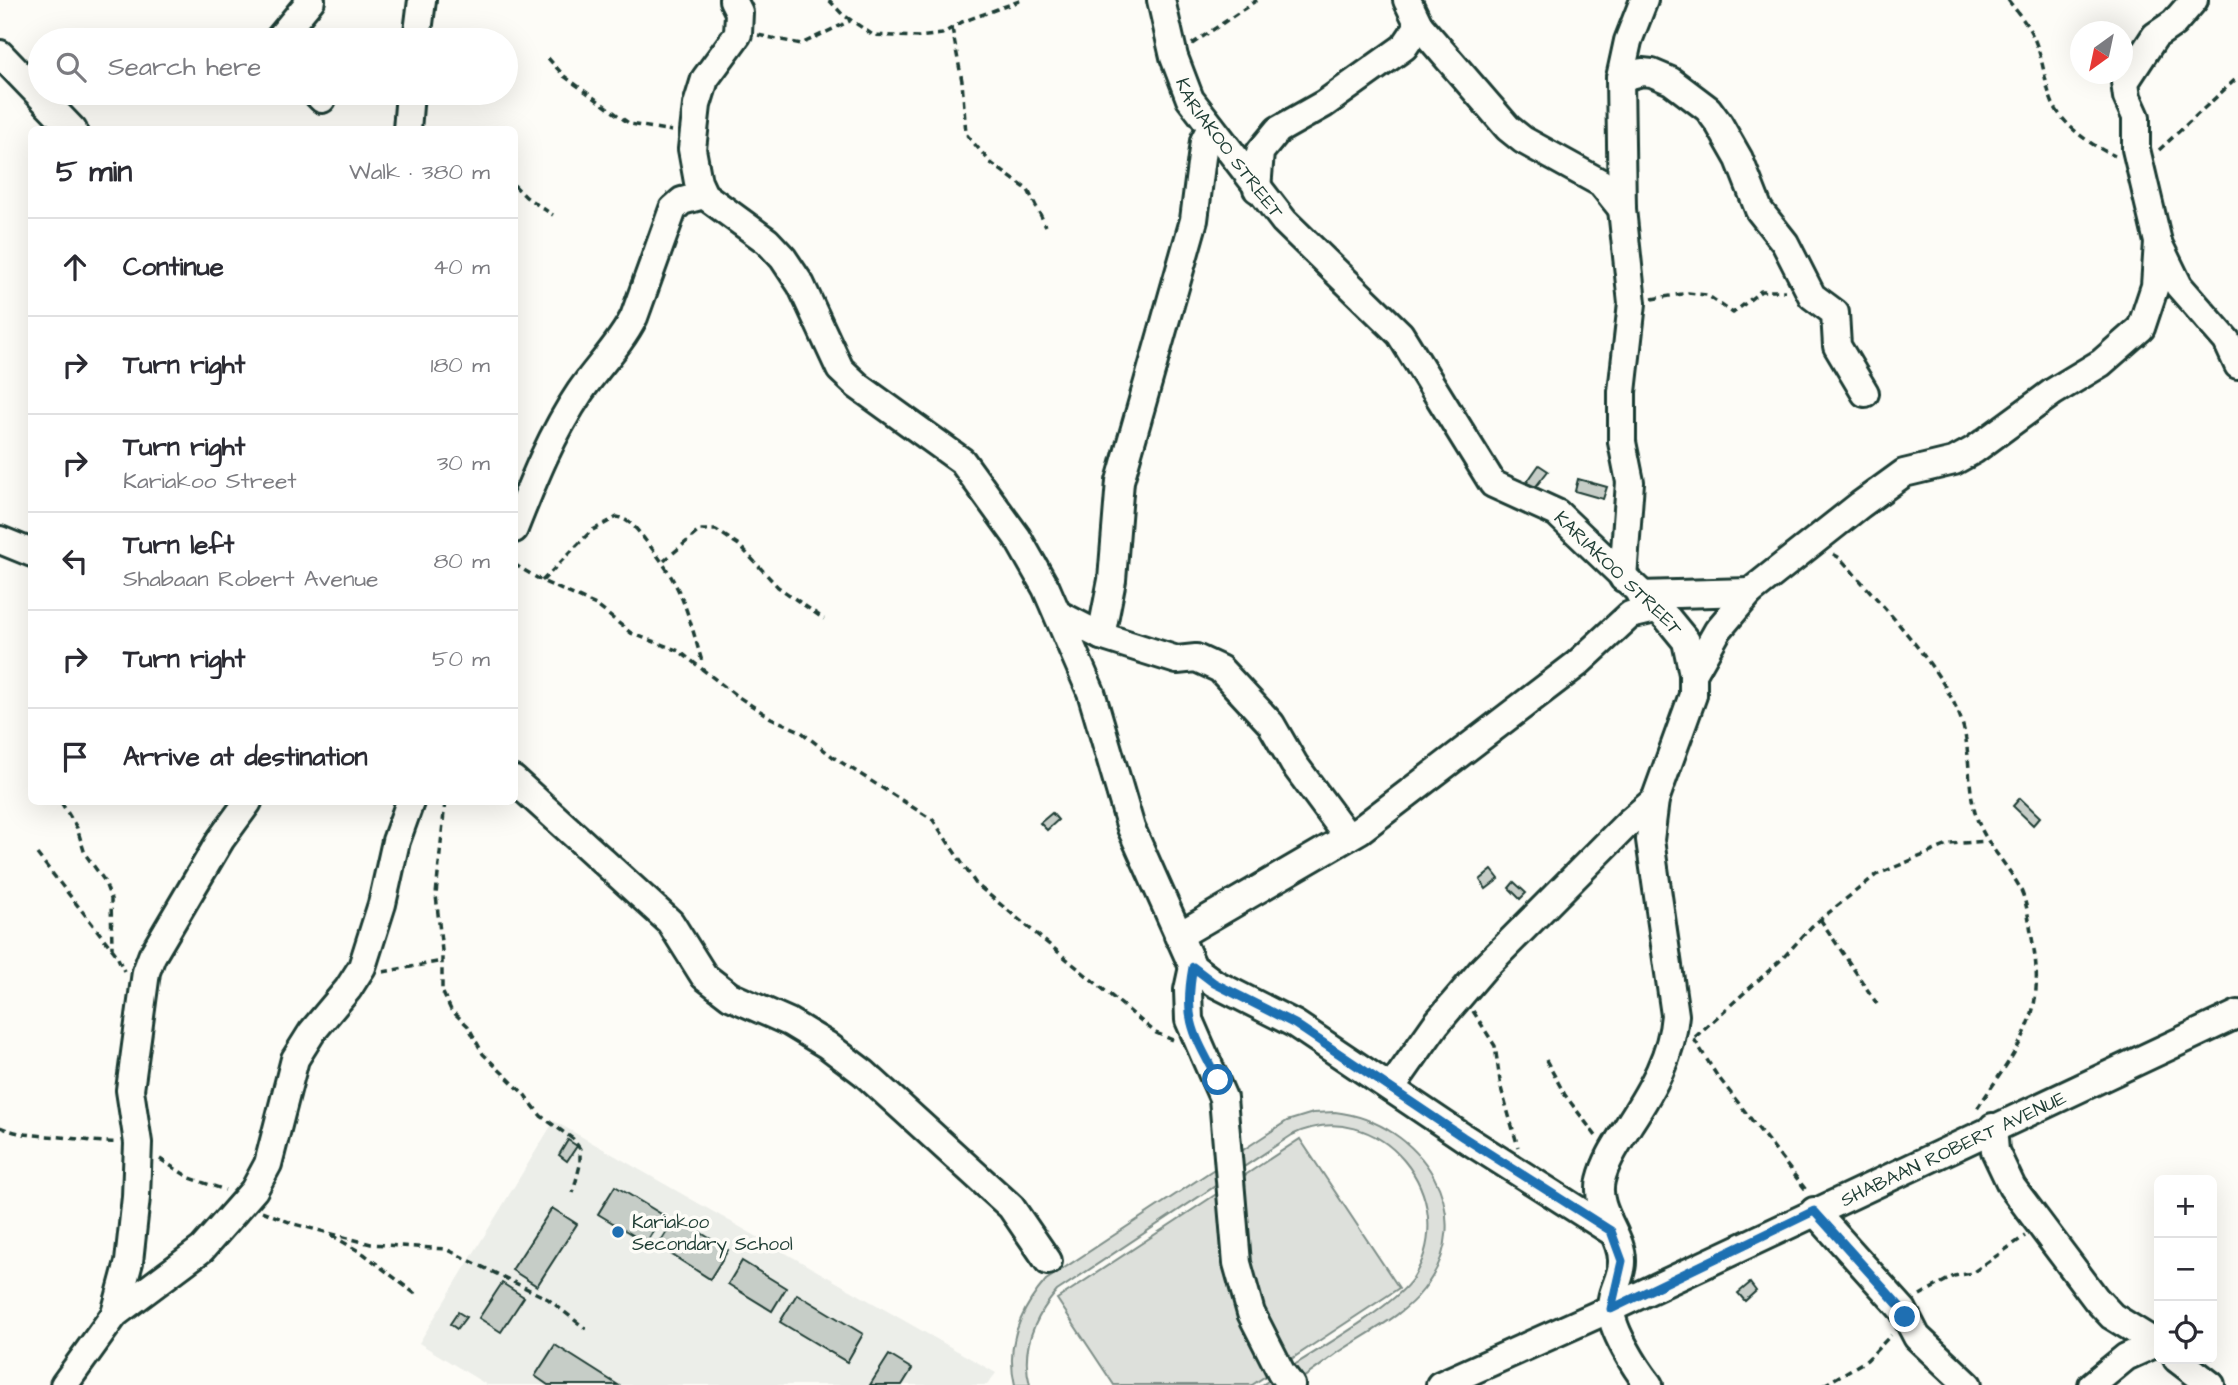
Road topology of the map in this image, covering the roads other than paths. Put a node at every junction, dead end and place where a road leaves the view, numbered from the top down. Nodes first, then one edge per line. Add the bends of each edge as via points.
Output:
1 (311, 0) edge
2 (422, 0) edge
3 (733, 0) edge
4 (760, 0) edge
5 (1161, 0) edge
6 (1407, 0) edge
7 (1644, 0) edge
8 (2194, 0) edge
9 (1419, 25) junction
10 (288, 28) edge
11 (418, 28) edge
12 (740, 33) junction
13 (0, 54) edge
14 (1620, 78) junction
15 (28, 83) edge
16 (49, 105) edge
17 (409, 105) edge
18 (69, 126) edge
19 (407, 126) edge
20 (1211, 127) junction
21 (1257, 189) junction
22 (704, 195) junction
23 (1622, 209) junction
24 (2158, 242) junction
25 (2238, 365) edge
26 (1865, 393) dead end
27 (518, 519) edge
28 (0, 540) edge
29 (28, 551) edge
30 (1750, 592) junction
31 (1639, 594) junction
32 (1058, 614) junction
33 (1101, 636) junction
34 (1693, 674) junction
35 (518, 784) edge
36 (1655, 800) junction
37 (246, 805) edge
38 (409, 805) edge
39 (1348, 837) junction
40 (1178, 936) junction
41 (1193, 967) junction
42 (2238, 1014) edge
43 (1391, 1088) junction
44 (1993, 1127) junction
45 (1611, 1153) junction
46 (1569, 1203) junction
47 (1818, 1209) junction
48 (1611, 1231) junction
49 (1048, 1261) dead end
50 (1611, 1309) junction
51 (115, 1314) junction
52 (2154, 1343) edge
53 (2154, 1351) edge
54 (2184, 1364) edge
55 (64, 1385) edge
56 (1291, 1385) edge
57 (1440, 1385) edge
58 (1649, 1385) edge
59 (1968, 1385) edge
60 (2092, 1385) edge
61 (2211, 1385) edge

1 - 10 street
2 - 11 street
3 - 12 street
4 - 12 street
5 - 20 street, KARIAKOO STREET via 1174,57 1190,99
6 - 9 street
7 - 14 street
8 - 24 street via 2155,36 2125,82 2136,117 2139,167
9 - 21 street via 1404,47 1324,104 1278,130 1260,152
9 - 23 street via 1508,128 1601,183
12 - 22 street via 705,79 697,105 692,149
13 - 15 street
14 - 23 street
14 - 26 street via 1652,73 1708,109 1720,124 1759,210 1785,243 1815,298 1835,313 1837,346
16 - 18 street
17 - 19 street
20 - 21 street, KARIAKOO STREET
20 - 33 street via 1204,141 1194,220 1120,481 1112,580
21 - 31 street, KARIAKOO STREET via 1400,334 1496,488 1557,513
22 - 27 street via 682,201 673,209 625,334 580,391 545,451
22 - 32 street via 783,258 801,285 839,369 973,472 1017,537
23 - 31 street via 1632,303 1622,442 1630,482
24 - 25 street via 2179,286 2227,341
24 - 30 street via 2149,310 2133,337 1961,457 1898,477
28 - 29 street
30 - 31 street
30 - 34 street via 1718,631
31 - 34 street, KARIAKOO STREET via 1686,641
31 - 39 street via 1630,615 1567,672
32 - 33 street
32 - 40 street via 1091,692 1131,828
33 - 39 street via 1177,660 1196,658 1220,669 1271,724 1294,764
34 - 36 street, KARIAKOO STREET via 1689,711
35 - 49 street via 670,922 704,976 730,996 827,1045 864,1073 1011,1207
36 - 43 street via 1460,995
36 - 45 street, KARIAKOO STREET via 1650,840 1674,1029 1656,1080
37 - 51 street via 152,956 130,1090 138,1146 129,1262
38 - 51 street via 357,976 295,1059 268,1164 245,1202 202,1249
39 - 40 street
40 - 41 street
41 - 43 street via 1214,983 1295,1024
41 - 56 street via 1189,1020 1223,1098 1237,1263 1251,1313
42 - 44 street, SHABAAN ROBERT AVENUE
43 - 46 street
44 - 47 street, SHABAAN ROBERT AVENUE
44 - 52 street via 1998,1159 2042,1228 2112,1316
45 - 46 street
45 - 48 street, KARIAKOO STREET via 1600,1189
46 - 48 street
47 - 50 street, SHABAAN ROBERT AVENUE
47 - 59 street via 1904,1313 1917,1337
48 - 50 street, KARIAKOO STREET via 1622,1261
50 - 57 street, SHABAAN ROBERT AVENUE
50 - 58 street via 1630,1362
51 - 55 street
53 - 60 street via 2126,1357
54 - 61 street

